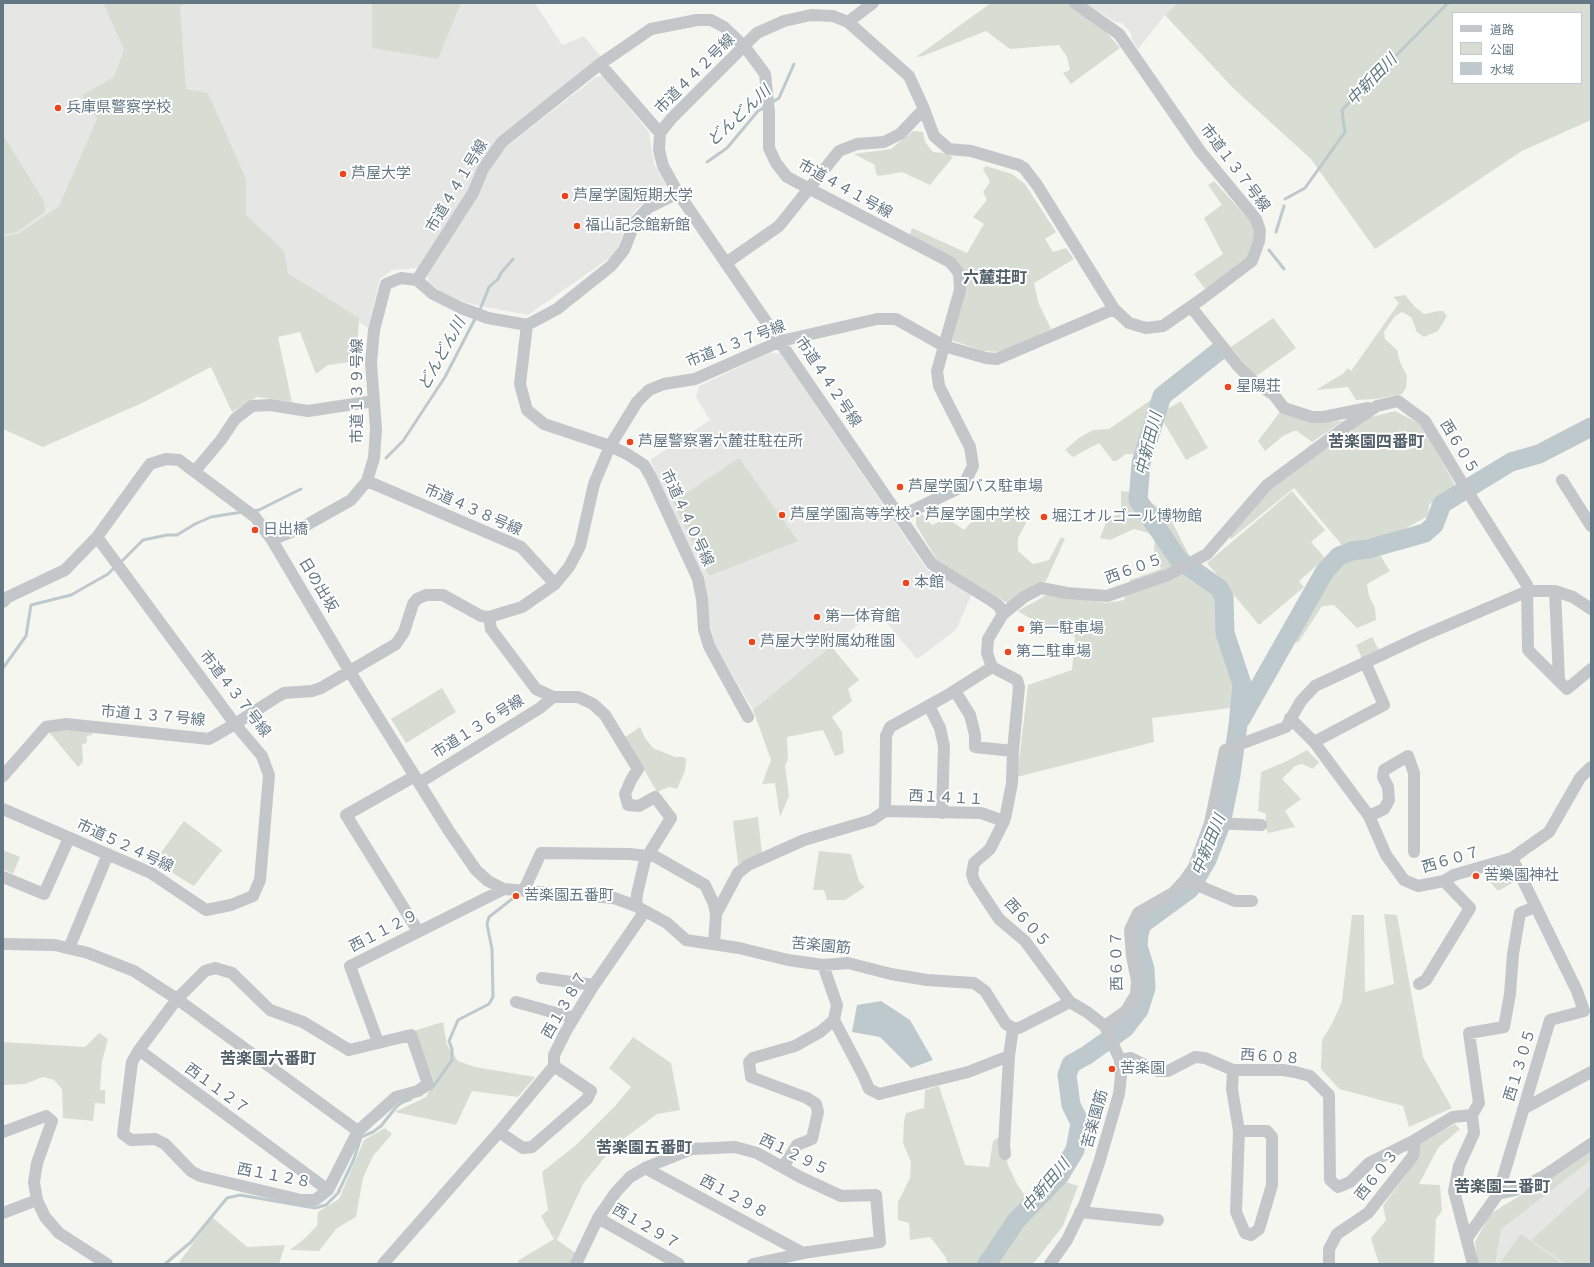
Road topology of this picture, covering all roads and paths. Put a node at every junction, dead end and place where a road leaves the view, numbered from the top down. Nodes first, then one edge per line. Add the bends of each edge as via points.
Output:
1 (873, 3) edge
2 (1075, 3) edge
3 (848, 22) junction
4 (745, 47) junction
5 (600, 64) junction
6 (924, 109) junction
7 (660, 133) junction
8 (809, 189) junction
9 (678, 193) junction
10 (726, 263) junction
11 (417, 280) junction
12 (1191, 307) junction
13 (1114, 310) junction
14 (527, 325) junction
15 (780, 341) junction
16 (944, 346) junction
17 (374, 401) junction
18 (1377, 406) junction
19 (610, 446) junction
20 (194, 471) junction
21 (1562, 480) dead end
22 (367, 481) junction
23 (899, 516) junction
24 (1591, 526) edge
25 (97, 537) junction
26 (272, 540) junction
27 (555, 584) junction
28 (1555, 590) junction
29 (1528, 592) junction
30 (3, 602) edge
31 (1591, 609) edge
32 (1003, 614) junction
33 (489, 618) junction
34 (1365, 662) junction
35 (992, 667) junction
36 (1591, 669) edge
37 (350, 672) junction
38 (1559, 679) junction
39 (955, 691) junction
40 (553, 697) junction
41 (929, 706) junction
42 (748, 717) dead end
43 (1290, 718) junction
44 (235, 724) junction
45 (1314, 742) junction
46 (1013, 751) junction
47 (1591, 767) edge
48 (3, 776) edge
49 (417, 779) junction
50 (3, 809) edge
51 (885, 811) junction
52 (942, 813) junction
53 (1369, 816) junction
54 (1004, 821) junction
55 (1217, 824) junction
56 (1261, 825) dead end
57 (68, 838) junction
58 (1414, 852) dead end
59 (108, 854) junction
60 (648, 855) junction
61 (1512, 858) junction
62 (3, 878) edge
63 (1444, 881) junction
64 (1191, 883) junction
65 (504, 889) junction
66 (524, 890) junction
67 (253, 896) joint
68 (1252, 901) dead end
69 (1535, 907) junction
70 (640, 909) junction
71 (716, 914) junction
72 (418, 931) junction
73 (3, 944) edge
74 (714, 944) junction
75 (69, 948) junction
76 (823, 965) junction
77 (542, 978) dead end
78 (1419, 984) dead end
79 (594, 985) junction
80 (177, 999) junction
81 (516, 1002) dead end
82 (1070, 1002) junction
83 (574, 1018) junction
84 (834, 1020) junction
85 (1013, 1028) junction
86 (1106, 1029) junction
87 (378, 1042) junction
88 (139, 1050) junction
89 (1009, 1056) junction
90 (1120, 1060) junction
91 (554, 1066) junction
92 (1232, 1070) junction
93 (1591, 1072) edge
94 (1523, 1109) junction
95 (1472, 1115) junction
96 (358, 1131) junction
97 (1239, 1131) junction
98 (3, 1132) edge
99 (499, 1132) junction
100 (1415, 1140) junction
101 (1591, 1144) edge
102 (1005, 1154) dead end
103 (783, 1167) junction
104 (645, 1168) junction
105 (328, 1190) junction
106 (1498, 1194) junction
107 (37, 1200) junction
108 (1080, 1212) junction
109 (3, 1213) edge
110 (598, 1218) junction
111 (1158, 1220) dead end
112 (1467, 1238) junction
113 (809, 1252) junction
114 (107, 1264) edge
115 (383, 1264) edge
116 (576, 1264) edge
117 (679, 1264) edge
118 (753, 1264) edge
119 (1052, 1264) edge
120 (1329, 1264) edge
121 (1473, 1264) edge

1 - 3 street
2 - 12 street, 市道１３７号線 via 1120,34 1200,151 1256,219 1260,231 1252,261
3 - 4 street, 市道４４２号線 via 833,16 812,14 784,21 757,33
3 - 6 street, 市道４４２号線 via 909,76
4 - 5 street, 市道４４１号線 via 724,27 711,20 697,20 652,29
4 - 7 street, 市道４４２号線 via 671,119
4 - 8 street, 市道４４１号線 via 765,74 769,148 776,163 788,177
5 - 7 street
5 - 11 street, 市道４４１号線 via 502,142 483,169 473,193
6 - 8 street via 900,134 884,142 857,144 839,151
6 - 13 street, 市道４４２号線 via 934,136 949,149 971,152 1024,168
7 - 9 street, 市道４４２号線 via 659,150 663,166
8 - 10 street via 779,226
8 - 16 street, 市道４４１号線 via 950,262 959,273 960,290
9 - 10 street, 市道４４２号線
9 - 14 street via 648,208 635,222 624,250 612,266 557,309
10 - 15 street, 市道４４２号線
11 - 14 street via 433,294 477,314
11 - 17 street, 市道１３９号線 via 401,278 386,284 374,330 371,363
12 - 13 street, 市道１３７号線 via 1163,326 1146,328 1129,323
12 - 18 street via 1238,366 1254,382 1274,396 1284,408 1324,417
13 - 16 street, 市道１３７号線 via 996,359
14 - 19 street, 市道４４０号線 via 520,384 527,410 544,424
15 - 16 street, 市道１３７号線 via 877,319 896,319
15 - 19 street, 市道１３７号線 via 696,379 664,384 649,390 637,402
15 - 23 street, 市道４４２号線
16 - 23 street, 市道４４１号線 via 937,372 939,386 970,447 973,466 966,480 957,489
17 - 20 street via 308,411 270,405 252,406 235,419 221,440
17 - 22 street, 市道１３９号線 via 374,458
18 - 29 street, 西６０５ via 1398,401 1426,421 1527,585
18 - 32 street, 西６０５ via 1267,485 1207,554 1168,575 1107,596 1041,588 1024,597
19 - 27 street, 市道１３７号線 via 594,484 580,546 569,567
19 - 42 street, 市道４４０号線 via 644,465 651,476 698,579 704,629 709,646
20 - 25 street, 日の出坂 via 180,460 150,464
20 - 26 street, 日の出坂 via 255,517
21 - 24 street
22 - 26 street, 市道１３９号線 via 351,500 303,527
22 - 27 street, 市道４３８号線 via 521,547
23 - 32 street, 市道４４２号線 via 932,564 992,601 999,606
25 - 30 street, 日の出坂 via 65,570 8,597
25 - 44 street, 市道４３７号線
26 - 37 street, 日の出坂
27 - 33 street, 市道１３７号線 via 522,607
28 - 29 street, 西６０７
28 - 31 street, 西６０７ via 1573,597
28 - 38 street
29 - 34 street, 西６０７
29 - 38 street via 1528,650
32 - 35 street, 西６０５ via 988,639 987,653
33 - 37 street, 市道１３７号線 via 443,595 426,595 413,604 404,632 396,644
33 - 40 street via 491,628 536,689
34 - 43 street, 西６０７ via 1315,686
34 - 45 street via 1384,705
35 - 39 street
35 - 46 street, 西６０５ via 1017,680 1019,688
36 - 38 street via 1567,689
37 - 44 street, 市道１３７号線 via 312,691 284,693
37 - 49 street, 日の出坂
39 - 41 street
39 - 46 street via 970,715 976,747
40 - 49 street, 市道１３６号線 via 540,708
40 - 60 street via 578,697 605,715 638,769 625,794 628,805 640,806 655,797 671,818
41 - 51 street via 890,727 886,736
41 - 52 street via 940,728 944,746
43 - 45 street, 西６０７
43 - 55 street, 西６０７ via 1286,727 1225,750
44 - 48 street, 市道１３７号線 via 209,739 66,724 46,728
44 - 67 street, 市道４３７号線 via 262,756 269,775 260,880
45 - 53 street, 西６０７
46 - 54 street, 西６０５ via 1012,783
47 - 61 street, 西６０７ via 1580,778 1549,832
49 - 65 street, 日の出坂 via 476,870 488,881
49 - 72 street, 市道１３６号線 via 346,815
50 - 57 street, 市道５２４号線
51 - 52 street, 西１４１１
51 - 71 street via 872,820 804,840 748,865 738,873
52 - 54 street, 西１４１１ via 981,813
53 - 58 street via 1384,809 1389,800 1388,787 1383,777 1384,770 1408,756 1414,774
53 - 63 street, 西６０７ via 1386,855 1404,880 1418,886
54 - 82 street, 西６０５ via 990,849 974,863 974,881 999,919 1025,942
55 - 56 street
55 - 64 street, 西６０７ via 1194,867
57 - 59 street, 市道５２４号線
57 - 62 street via 44,894
59 - 67 street, 市道５２４号線 via 152,873 206,910 232,905
59 - 75 street
60 - 66 street via 541,853
60 - 70 street via 637,894
60 - 71 street via 705,885
61 - 63 street, 西６０７ via 1454,875
61 - 69 street, 西１３０５
63 - 78 street via 1470,908 1426,980
64 - 68 street via 1235,901
64 - 86 street, 西６０７ via 1138,913 1130,930 1137,981 1136,994 1126,1011
65 - 66 street, 苦楽園筋
65 - 72 street, 西１１２９
66 - 70 street, 苦楽園筋 via 614,898
69 - 94 street, 西１３０５ via 1577,991 1584,1012 1550,1020
69 - 95 street via 1520,913 1504,1027 1469,1032 1479,1103
70 - 74 street, 苦楽園筋 via 667,923 686,940
70 - 79 street, 西１３８７
71 - 74 street
72 - 87 street, 西１１２９ via 350,966
73 - 75 street via 38,944
74 - 76 street, 苦楽園筋
75 - 80 street via 134,971
76 - 84 street via 837,1005
76 - 85 street, 苦楽園筋 via 848,963 927,980 974,982 985,991 1006,1024
77 - 79 street
79 - 83 street, 西１３８７
80 - 87 street, 西１１２８ via 204,971 215,968 232,973 270,1010 303,1022 349,1050
80 - 88 street
80 - 96 street
81 - 83 street
82 - 85 street via 1019,1028
82 - 86 street via 1087,1012
83 - 91 street, 西１３８７ via 554,1055
84 - 89 street via 869,1089 879,1094 968,1072
84 - 103 street via 820,1032 794,1046 753,1058 749,1062 751,1077 807,1098 816,1104 818,1112 812,1139 797,1145
85 - 89 street
86 - 90 street, 苦楽園筋
87 - 96 street, 西１１２８ via 410,1035 428,1084 418,1091 396,1097
88 - 105 street, 西１１２７
88 - 105 street, 西１１２８ via 132,1062 123,1134 131,1140 155,1139 165,1144 191,1171 200,1176 301,1200 315,1200
89 - 102 street
90 - 92 street, 西６０８ via 1131,1058 1157,1071 1168,1071 1195,1057 1205,1058
90 - 108 street, 苦楽園筋 via 1122,1076 1113,1118
91 - 99 street, 西１３８７
91 - 99 street via 591,1091 587,1099 532,1147 523,1148
92 - 97 street via 1232,1089
92 - 100 street, 西６０８ via 1295,1072 1310,1076 1329,1095 1330,1180 1338,1188 1350,1182 1369,1163
93 - 94 street
94 - 106 street, 西１３０５
95 - 100 street, 西６０３ via 1454,1117
95 - 112 street via 1474,1133 1459,1166 1454,1191
96 - 105 street, 西１１２８
97 - 97 street via 1236,1212 1245,1233 1251,1235 1259,1229 1272,1185 1272,1137 1267,1131
98 - 107 street via 46,1116 52,1121 37,1164 34,1182
99 - 115 street, 西１３８７
100 - 120 street, 西６０３ via 1413,1156 1368,1213 1337,1234 1329,1249
101 - 106 street via 1544,1176 1516,1190
103 - 104 street, 西１２９５ via 757,1153 735,1147 692,1149
103 - 113 street, 西１２９５ via 841,1196 876,1195 880,1242
104 - 110 street, 西１２９５ via 625,1182
104 - 113 street, 西１２９８ via 804,1253
106 - 112 street, 西１３０５
107 - 109 street
107 - 114 street via 45,1217 59,1233
108 - 111 street
108 - 119 street, 苦楽園筋
110 - 116 street, 西１２９５
110 - 117 street, 西１２９７
112 - 121 street
113 - 118 street, 西１２９５

